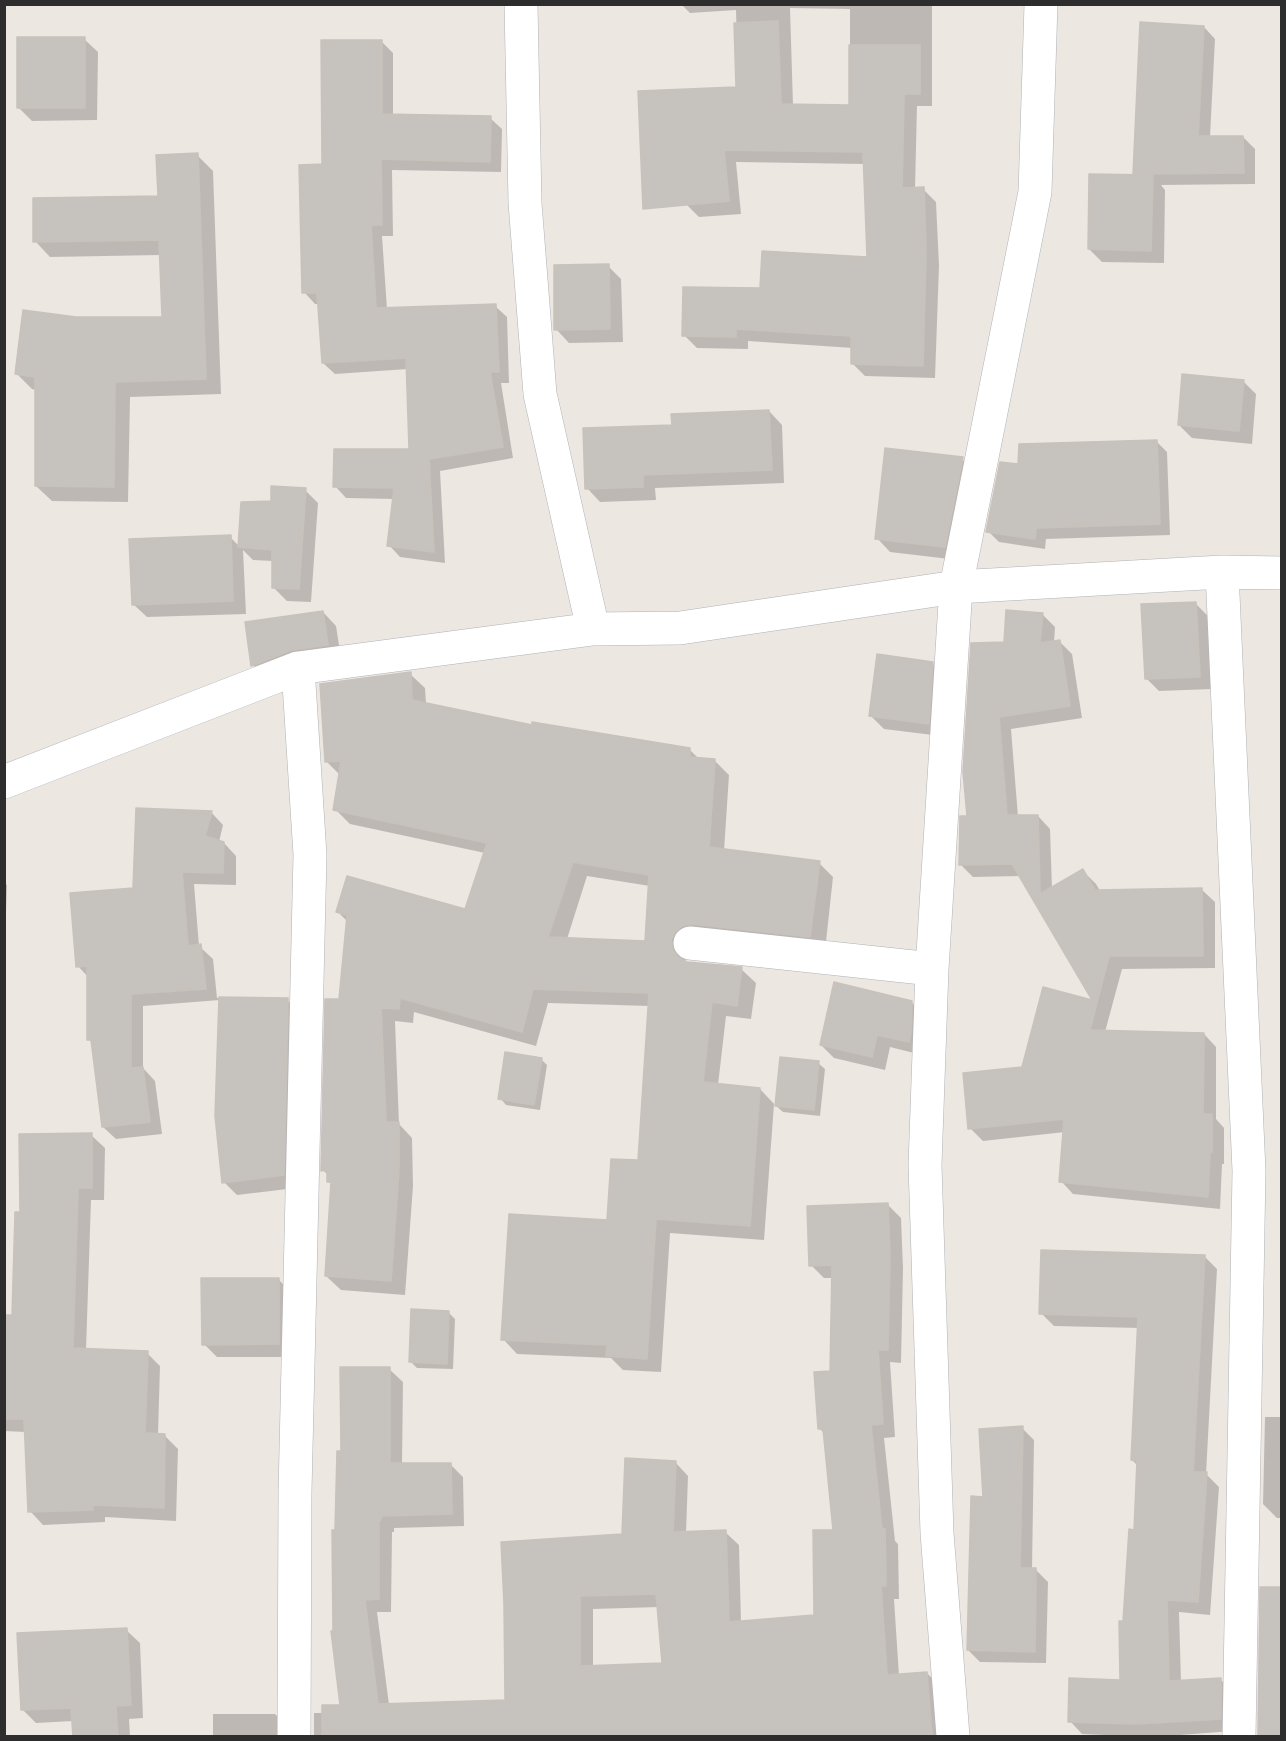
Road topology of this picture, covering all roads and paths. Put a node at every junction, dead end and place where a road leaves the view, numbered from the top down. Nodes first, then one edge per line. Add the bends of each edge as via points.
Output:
1 (521, 4) edge
2 (1041, 4) edge
3 (1222, 572) junction
4 (1281, 573) edge
5 (956, 587) junction
6 (593, 629) junction
7 (298, 668) junction
8 (4, 782) edge
9 (690, 943) dead end
10 (932, 969) junction
11 (294, 1737) edge
12 (952, 1737) edge
13 (1239, 1737) edge

1 - 6 street via 525,203 540,394
2 - 5 street via 1035,192
3 - 4 street
3 - 5 street
3 - 13 street via 1249,1171
5 - 6 street via 680,628
5 - 10 street
6 - 7 street
7 - 8 street
7 - 11 street via 310,855 295,1492
9 - 10 street
10 - 12 street via 925,1165 937,1533

